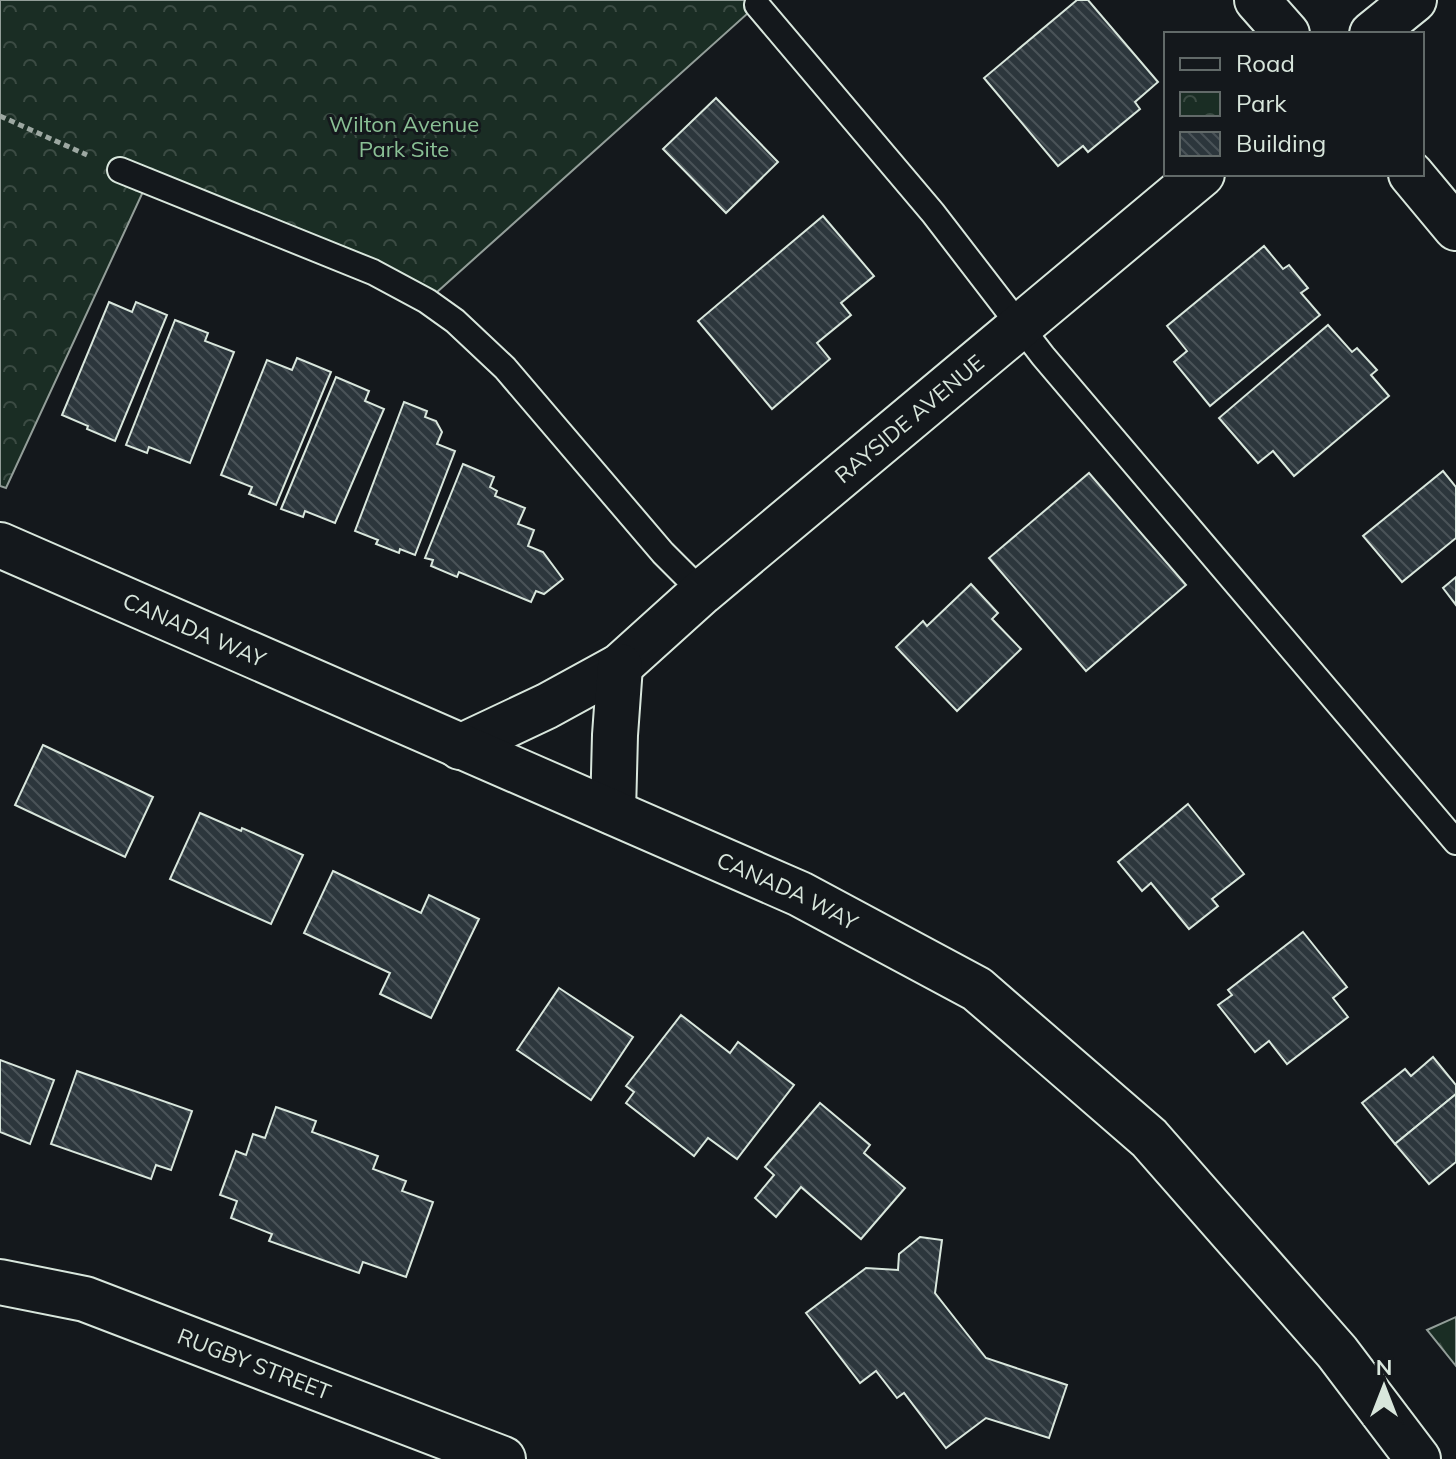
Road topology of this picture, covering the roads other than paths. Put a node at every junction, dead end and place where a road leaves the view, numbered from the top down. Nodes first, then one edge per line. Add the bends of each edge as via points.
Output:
1 (1257, 0) edge
2 (1414, 0) edge
3 (757, 5) dead end
4 (1285, 32) edge
5 (1374, 32) edge
6 (120, 170) road end
7 (1200, 176) edge
8 (1413, 176) edge
9 (1456, 228) edge
10 (1020, 325) junction
11 (0, 545) edge
12 (702, 592) junction
13 (620, 666) junction
14 (460, 747) junction
15 (613, 812) junction
16 (1456, 842) edge
17 (0, 1282) edge
18 (503, 1459) edge
19 (1418, 1459) edge

1 - 4 street
2 - 5 street
3 - 10 lane
6 - 12 lane via 373,272 455,321 505,368
7 - 10 street, RAYSIDE AVENUE
8 - 9 street
10 - 12 street, RAYSIDE AVENUE
10 - 16 lane
11 - 14 street, CANADA WAY
12 - 13 street, RAYSIDE AVENUE
13 - 14 street, RAYSIDE AVENUE
13 - 15 street
14 - 15 street, CANADA WAY
15 - 19 street, CANADA WAY via 800,894 977,989 1149,1138 1337,1352
17 - 18 street, RUGBY STREET via 85,1299

